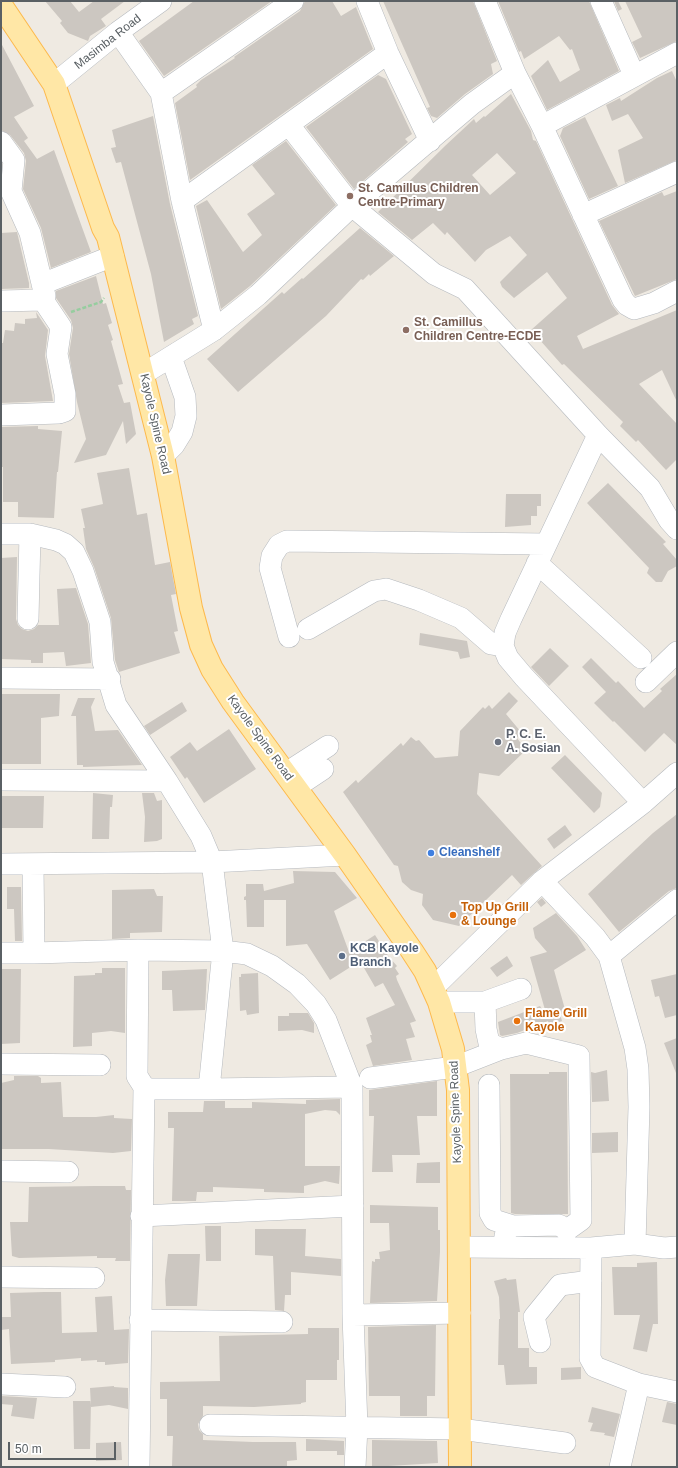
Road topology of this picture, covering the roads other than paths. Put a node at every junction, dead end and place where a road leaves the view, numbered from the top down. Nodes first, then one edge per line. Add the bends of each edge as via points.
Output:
1 (161, 1) edge
2 (293, 1) edge
3 (367, 1) edge
4 (485, 1) edge
5 (601, 1) edge
6 (1, 5) edge
7 (118, 32) junction
8 (388, 53) junction
9 (677, 53) edge
10 (515, 73) junction
11 (634, 75) junction
12 (54, 84) junction
13 (161, 93) junction
14 (289, 126) junction
15 (542, 126) junction
16 (430, 141) junction
17 (1, 142) edge
18 (677, 172) edge
19 (6, 191) edge
20 (182, 200) junction
21 (352, 206) junction
22 (583, 215) junction
23 (113, 256) junction
24 (677, 291) edge
25 (43, 292) junction
26 (1, 301) edge
27 (214, 330) junction
28 (171, 357) junction
29 (143, 374) junction
30 (1, 415) edge
31 (598, 435) junction
32 (162, 456) junction
33 (677, 529) edge
34 (1, 534) edge
35 (30, 534) junction
36 (546, 544) junction
37 (537, 563) junction
38 (28, 619) dead end
39 (308, 629) dead end
40 (289, 637) dead end
41 (503, 646) junction
42 (677, 652) edge
43 (641, 658) dead end
44 (1, 678) edge
45 (110, 679) junction
46 (646, 682) dead end
47 (328, 746) dead end
48 (323, 769) dead end
49 (677, 773) edge
50 (1, 780) edge
51 (291, 780) junction
52 (167, 781) junction
53 (643, 803) junction
54 (346, 855) junction
55 (212, 862) junction
56 (1, 864) edge
57 (33, 865) junction
58 (542, 881) junction
59 (677, 900) edge
60 (138, 950) junction
61 (223, 951) junction
62 (1, 953) edge
63 (34, 953) junction
64 (609, 956) junction
65 (521, 989) dead end
66 (436, 995) junction
67 (485, 1002) junction
68 (501, 1049) junction
69 (1, 1064) edge
70 (100, 1065) dead end
71 (455, 1067) junction
72 (361, 1083) junction
73 (489, 1085) dead end
74 (144, 1087) junction
75 (209, 1089) junction
76 (1, 1171) edge
77 (68, 1172) dead end
78 (353, 1206) junction
79 (141, 1216) junction
80 (513, 1226) junction
81 (635, 1244) junction
82 (459, 1247) junction
83 (677, 1247) edge
84 (513, 1248) junction
85 (591, 1248) junction
86 (1, 1277) edge
87 (94, 1278) dead end
88 (591, 1281) junction
89 (460, 1313) junction
90 (352, 1315) junction
91 (140, 1320) junction
92 (282, 1322) dead end
93 (540, 1342) dead end
94 (1, 1384) edge
95 (639, 1384) junction
96 (65, 1386) dead end
97 (677, 1392) edge
98 (210, 1425) dead end
99 (357, 1427) junction
100 (460, 1429) junction
101 (565, 1443) dead end
102 (139, 1467) edge
103 (355, 1467) edge
104 (460, 1467) edge
105 (620, 1467) edge

1 - 7 street, Masimba Road
2 - 13 street
3 - 8 street
4 - 10 street
5 - 11 street
6 - 12 main road, Kayole Spine Road
7 - 12 street, Masimba Road
7 - 13 street
8 - 14 street
8 - 16 street
9 - 11 street
10 - 15 street
10 - 16 street via 472,104
11 - 15 street
12 - 23 main road, Kayole Spine Road
13 - 20 street
14 - 20 street
14 - 21 street
15 - 22 street
16 - 21 street
17 - 19 street via 14,160
18 - 22 street
19 - 25 street via 30,233
20 - 27 street
21 - 27 street via 258,295
21 - 31 street via 434,274 465,290
22 - 24 street via 627,305 634,309 639,308
23 - 25 street
23 - 29 main road, Kayole Spine Road
25 - 26 street
25 - 30 street via 61,327 57,354 65,394 65,411
27 - 28 street
28 - 29 street
28 - 32 street via 185,397 186,416 182,432 174,445
29 - 32 main road, Kayole Spine Road
31 - 33 street via 650,488
31 - 36 street
32 - 51 main road, Kayole Spine Road via 191,608 201,644 212,669 233,702
34 - 35 street
35 - 38 street
35 - 45 street via 65,544 74,552 100,622 103,662
36 - 37 street
36 - 40 street via 287,541 279,545 272,556 270,568
37 - 41 street via 505,633
37 - 43 street
39 - 41 street via 374,591 386,589 461,618 491,644
41 - 53 street via 508,658 524,677
42 - 46 street
44 - 45 street
45 - 52 street via 116,705
47 - 51 street
48 - 51 street
49 - 53 street
50 - 52 street
51 - 54 main road, Kayole Spine Road
52 - 55 street via 201,836
53 - 58 street
54 - 55 street
54 - 66 main road, Kayole Spine Road via 412,951
55 - 57 street
55 - 61 street
56 - 57 street
57 - 63 street
58 - 64 street via 595,937
58 - 66 street
59 - 64 street
60 - 61 street
60 - 63 street
60 - 74 street via 137,1076
61 - 72 street via 247,954 272,966 297,984 316,1004
61 - 75 street
62 - 63 street
64 - 81 street via 635,1048 638,1069
65 - 67 street
66 - 67 street
66 - 71 main road, Kayole Spine Road via 454,1049
67 - 68 street via 489,1043
68 - 71 street
68 - 80 street via 526,1043 579,1056 581,1220 567,1230 559,1225
69 - 70 street
71 - 72 street
71 - 82 main road, Kayole Spine Road via 458,1090
72 - 75 street
72 - 78 street
73 - 80 street via 490,1213 494,1220
74 - 75 street
74 - 79 street
76 - 77 street
78 - 79 street
78 - 90 street
79 - 91 street
80 - 84 street via 505,1235
81 - 83 street
81 - 85 street
82 - 84 street
82 - 89 main road, Kayole Spine Road
84 - 85 street
85 - 88 street
86 - 87 street
88 - 93 street via 560,1285 534,1317
88 - 95 street via 590,1358 595,1367
89 - 90 street
89 - 100 main road, Kayole Spine Road
90 - 99 street
91 - 92 street
91 - 102 street
94 - 96 street
95 - 97 street
95 - 105 street
98 - 99 street
99 - 100 street
99 - 103 street
100 - 101 street
100 - 104 main road, Kayole Spine Road

